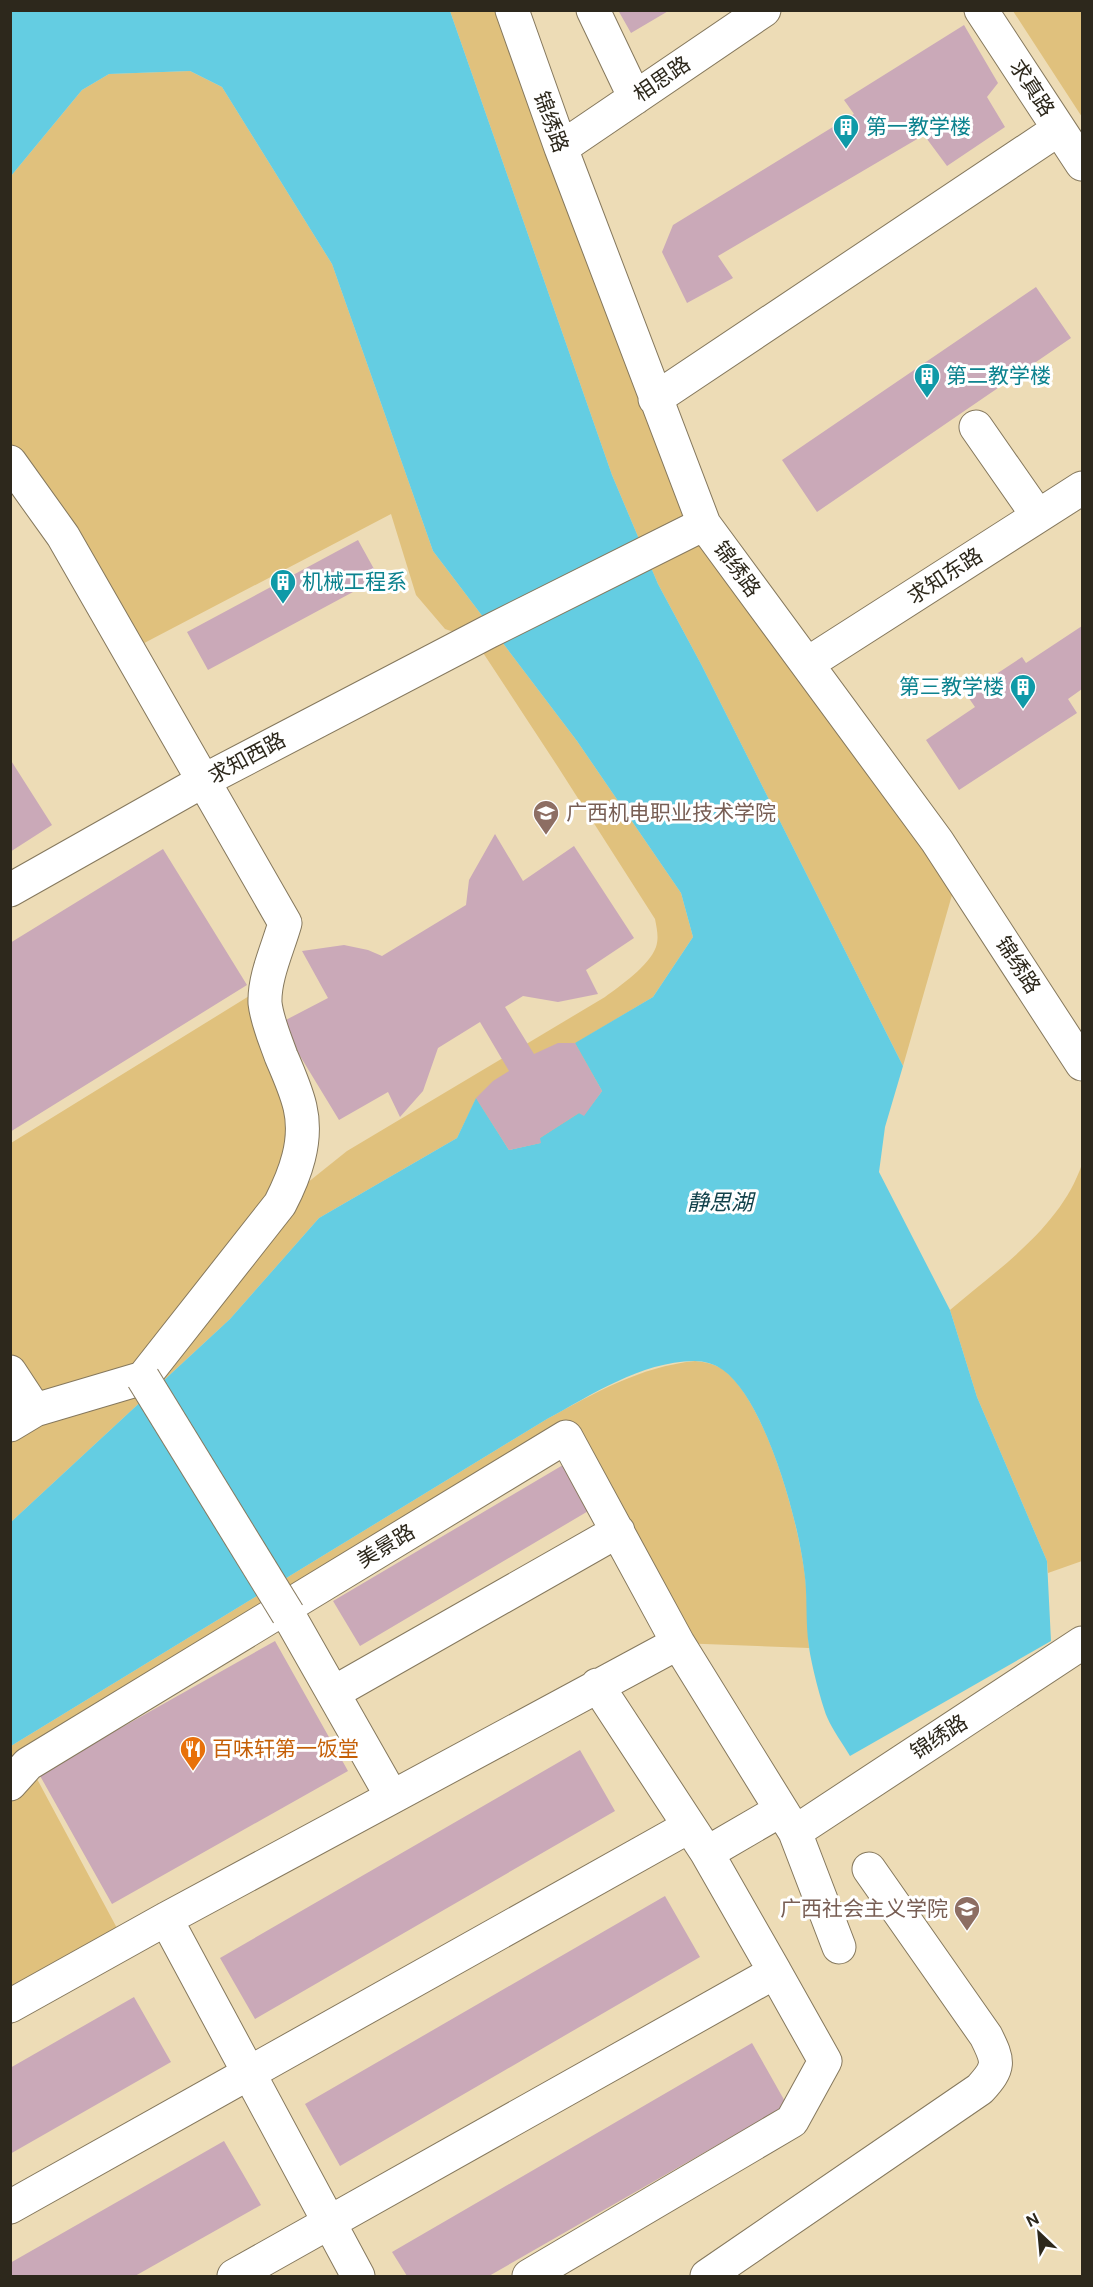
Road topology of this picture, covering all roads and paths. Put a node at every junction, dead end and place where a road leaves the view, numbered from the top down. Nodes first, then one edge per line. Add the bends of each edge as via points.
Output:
1 (512, 10) edge
2 (593, 10) edge
3 (764, 10) edge
4 (981, 10) edge
5 (635, 98) junction
6 (1059, 129) junction
7 (561, 148) junction
8 (1083, 164) edge
9 (655, 399) junction
10 (976, 427) dead end
11 (10, 462) edge
12 (1083, 488) edge
13 (1038, 516) junction
14 (704, 524) junction
15 (807, 664) junction
16 (203, 781) junction
17 (10, 890) edge
18 (1083, 1064) edge
19 (10, 1372) edge
20 (143, 1378) junction
21 (23, 1417) edge
22 (618, 1531) junction
23 (678, 1643) junction
24 (1083, 1643) edge
25 (597, 1685) junction
26 (333, 1693) junction
27 (10, 1784) edge
28 (392, 1797) junction
29 (788, 1821) junction
30 (688, 1827) junction
31 (707, 1853) junction
32 (869, 1869) dead end
33 (166, 1919) junction
34 (839, 1947) dead end
35 (775, 1972) junction
36 (10, 2006) edge
37 (248, 2074) junction
38 (10, 2207) edge
39 (329, 2224) junction
40 (234, 2277) edge
41 (358, 2277) edge
42 (529, 2277) edge
43 (708, 2277) edge

1 - 7 lane, 锦绣路
2 - 5 lane
3 - 5 lane, 相思路
4 - 6 lane, 求真路
5 - 7 lane, 相思路
6 - 8 lane, 求真路
6 - 9 lane
7 - 9 lane, 锦绣路
9 - 14 lane, 锦绣路
10 - 13 lane
11 - 16 lane via 63,536
12 - 13 lane, 求知东路
13 - 15 lane, 求知东路
14 - 15 lane, 锦绣路
14 - 16 lane, 求知西路
15 - 18 lane, 锦绣路 via 937,841
16 - 17 lane, 求知西路
16 - 20 lane via 285,923 268,980 266,1003 272,1032 300,1107 302,1138 293,1178 280,1204
19 - 21 lane
20 - 21 lane
20 - 26 lane, bridge
22 - 23 lane, 美景路
22 - 26 lane
22 - 27 lane, 美景路 via 566,1437 28,1764
23 - 25 lane
23 - 29 lane, 美景路
24 - 29 lane, 锦绣路
25 - 28 lane
25 - 30 lane
26 - 28 lane
28 - 33 lane
29 - 31 lane, 锦绣路
29 - 34 lane, 美景路
30 - 31 lane
30 - 37 lane
31 - 35 lane
32 - 43 lane via 986,2036 995,2064 993,2074 980,2089
33 - 36 lane
33 - 37 lane
35 - 39 lane
35 - 42 lane via 825,2061 792,2121
37 - 38 lane
37 - 39 lane
39 - 40 lane
39 - 41 lane

